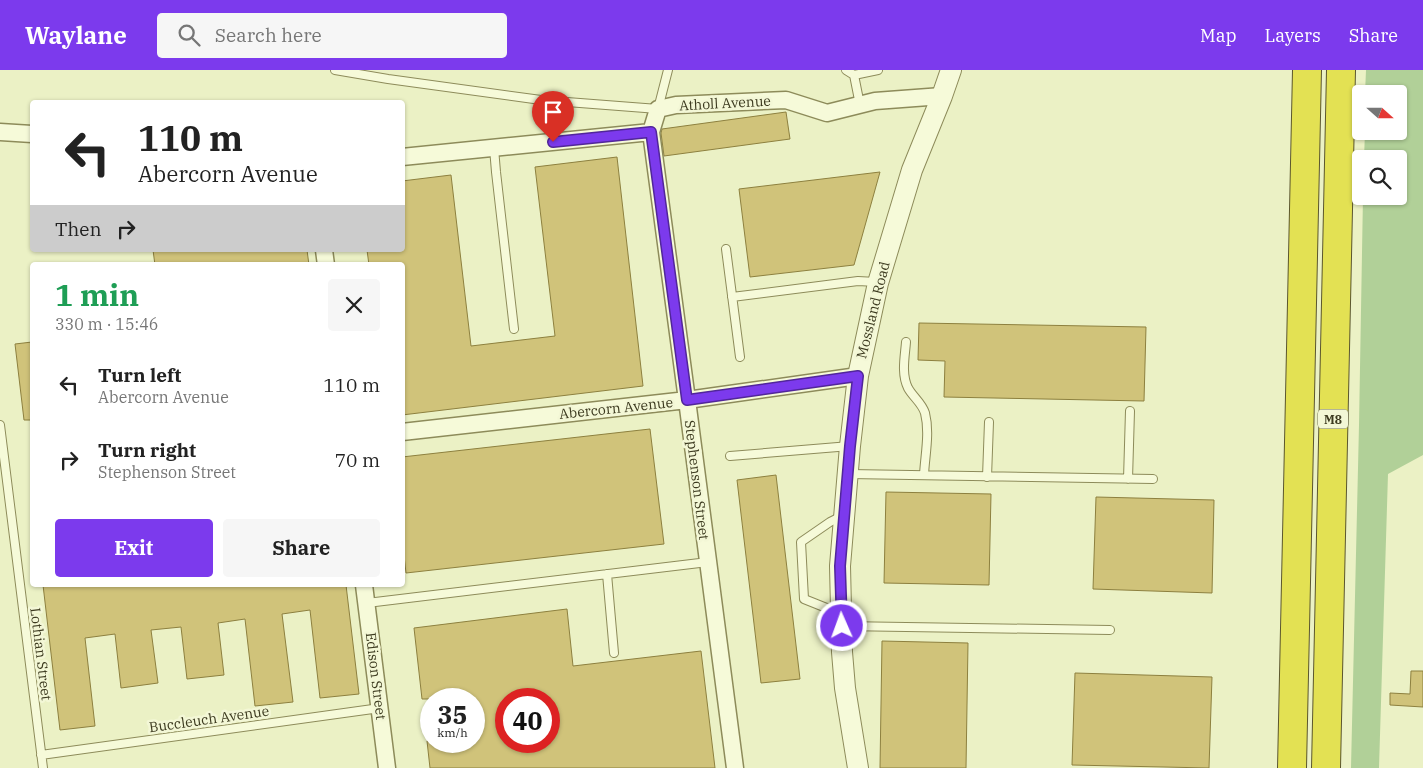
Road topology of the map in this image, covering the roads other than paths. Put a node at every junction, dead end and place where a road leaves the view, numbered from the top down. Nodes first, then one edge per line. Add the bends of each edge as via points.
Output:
1 (335, 70) edge
2 (668, 70) edge
3 (846, 70) edge
4 (878, 70) edge
5 (951, 70) edge
6 (1307, 70) edge
7 (1341, 70) edge
8 (854, 75) junction
9 (942, 96) junction
10 (860, 105) junction
11 (658, 109) junction
12 (0, 132) edge
13 (651, 132) junction
14 (30, 134) edge
15 (494, 148) junction
16 (405, 157) edge
17 (726, 249) dead end
18 (878, 282) junction
19 (732, 297) junction
20 (514, 329) dead end
21 (906, 342) dead end
22 (740, 357) dead end
23 (858, 376) junction
24 (687, 400) junction
25 (1130, 411) dead end
26 (989, 422) dead end
27 (0, 425) edge
28 (405, 432) edge
29 (850, 446) junction
30 (730, 456) dead end
31 (847, 474) junction
32 (924, 475) junction
33 (987, 476) junction
34 (1128, 479) junction
35 (1153, 479) dead end
36 (4, 482) edge
37 (844, 515) junction
38 (708, 562) junction
39 (607, 574) junction
40 (364, 587) edge
41 (367, 603) junction
42 (841, 620) junction
43 (1110, 630) dead end
44 (614, 652) dead end
45 (380, 708) junction
46 (41, 755) junction
47 (1292, 762) edge
48 (43, 768) edge
49 (387, 768) edge
50 (735, 768) edge
51 (858, 768) edge
52 (1326, 768) edge

1 - 11 lane via 541,100
2 - 11 lane
3 - 8 lane
4 - 8 lane
5 - 9 street, Mossland Road
6 - 47 highway, M8
7 - 52 highway, M8
8 - 10 lane
9 - 10 street, Atholl Avenue
9 - 18 street, Mossland Road via 912,170
10 - 11 street, Atholl Avenue via 827,113 786,100 676,104
11 - 13 street
12 - 14 street
13 - 15 street
13 - 24 street, Stephenson Street
15 - 16 street
15 - 20 lane
17 - 19 lane
18 - 19 lane via 858,281
18 - 23 street, Mossland Road
19 - 22 lane
21 - 32 lane via 904,374 908,387 925,412
23 - 24 street, Abercorn Avenue
23 - 29 street, Mossland Road
24 - 28 street, Abercorn Avenue
24 - 38 street, Stephenson Street
25 - 34 lane
26 - 33 lane
27 - 36 lane, Lothian Street
29 - 30 lane
29 - 31 street, Mossland Road
31 - 32 lane
31 - 37 street, Mossland Road
32 - 33 lane
33 - 34 lane
34 - 35 lane
36 - 46 lane, Lothian Street
37 - 42 street, Mossland Road via 840,566
37 - 42 lane via 801,542 804,599
38 - 39 lane
38 - 50 street, Stephenson Street
39 - 41 lane
39 - 44 lane
40 - 41 street, Edison Street
41 - 45 street, Edison Street
42 - 43 lane
42 - 51 street, Mossland Road via 845,688
45 - 46 lane, Buccleuch Avenue
45 - 49 street, Edison Street
46 - 48 lane, Lothian Street

